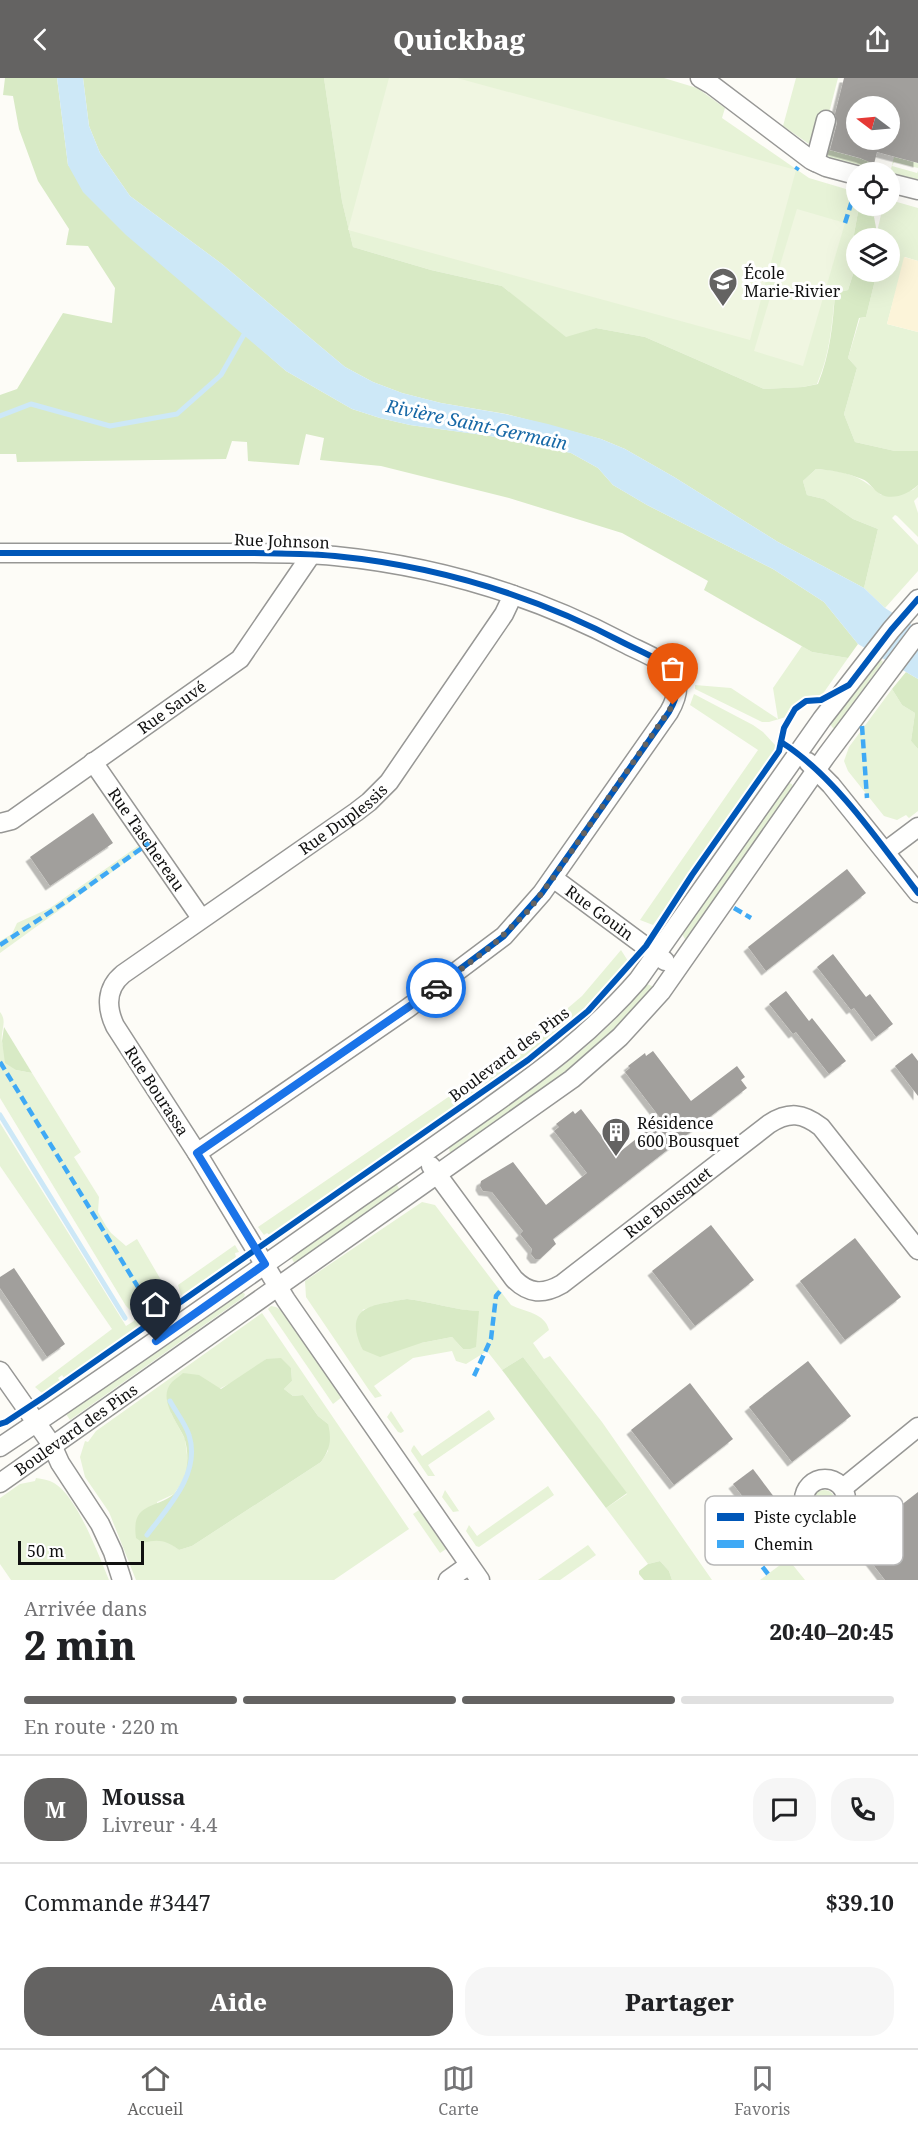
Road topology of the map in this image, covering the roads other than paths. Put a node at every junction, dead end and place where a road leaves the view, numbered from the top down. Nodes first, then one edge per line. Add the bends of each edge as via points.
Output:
1 (700, 78) edge
2 (720, 84) edge
3 (826, 120) dead end
4 (815, 162) junction
5 (846, 172) edge
6 (900, 186) edge
7 (918, 190) edge
8 (0, 553) edge
9 (311, 555) junction
10 (513, 595) junction
11 (914, 604) edge
12 (918, 633) edge
13 (797, 753) junction
14 (93, 762) junction
15 (817, 770) junction
16 (0, 823) edge
17 (918, 827) edge
18 (886, 851) junction
19 (553, 878) junction
20 (918, 893) edge
21 (201, 918) junction
22 (657, 955) junction
23 (676, 969) junction
24 (112, 986) joint
25 (197, 1153) junction
26 (423, 1155) junction
27 (437, 1176) junction
28 (918, 1250) edge
29 (265, 1264) junction
30 (278, 1285) junction
31 (0, 1371) edge
32 (36, 1423) junction
33 (918, 1427) edge
34 (52, 1445) junction
35 (0, 1447) edge
36 (0, 1483) edge
37 (843, 1488) dead end
38 (474, 1573) edge
39 (122, 1580) edge
40 (448, 1580) edge

1 - 2 street
2 - 4 street
3 - 4 street
4 - 5 street
6 - 7 street
8 - 9 street, Rue Johnson
9 - 10 street, Rue Johnson via 405,567
9 - 14 street, Rue Sauvé via 240,659
10 - 19 street, Rue Johnson via 591,625 665,666 678,683 669,712
10 - 21 street, Rue Duplessis via 498,624 389,782 356,812
11 - 13 street, Boulevard des Pins
12 - 15 street, Boulevard des Pins
13 - 15 street
13 - 22 street, Boulevard des Pins
14 - 16 street, Rue Sauvé via 12,820
14 - 21 street, Rue Taschereau
15 - 18 street
15 - 23 street, Boulevard des Pins
17 - 18 street
18 - 20 street
19 - 22 street, Rue Gouin
19 - 25 street via 516,924 492,946
21 - 24 street, Rue Duplessis
22 - 23 street, Rue Gouin
22 - 26 street, Boulevard des Pins via 613,1008 566,1052
23 - 27 street, Boulevard des Pins via 638,1019 587,1067
24 - 25 street, Rue Bourassa via 108,1003 112,1019
25 - 29 street, Rue Bourassa
26 - 27 street, Rue Bousquet
26 - 29 street, Boulevard des Pins
27 - 28 street, Rue Bousquet via 514,1279 526,1290 545,1291 562,1284 769,1124 783,1116 796,1115 821,1127
27 - 30 street, Boulevard des Pins
29 - 30 street, Rue Bourassa
29 - 32 street, Boulevard des Pins
30 - 34 street, Boulevard des Pins
30 - 38 street, Rue Bourassa
31 - 32 street
32 - 34 street
32 - 35 street, Boulevard des Pins
33 - 37 street
34 - 36 street, Boulevard des Pins
34 - 39 street via 100,1524
38 - 40 street

